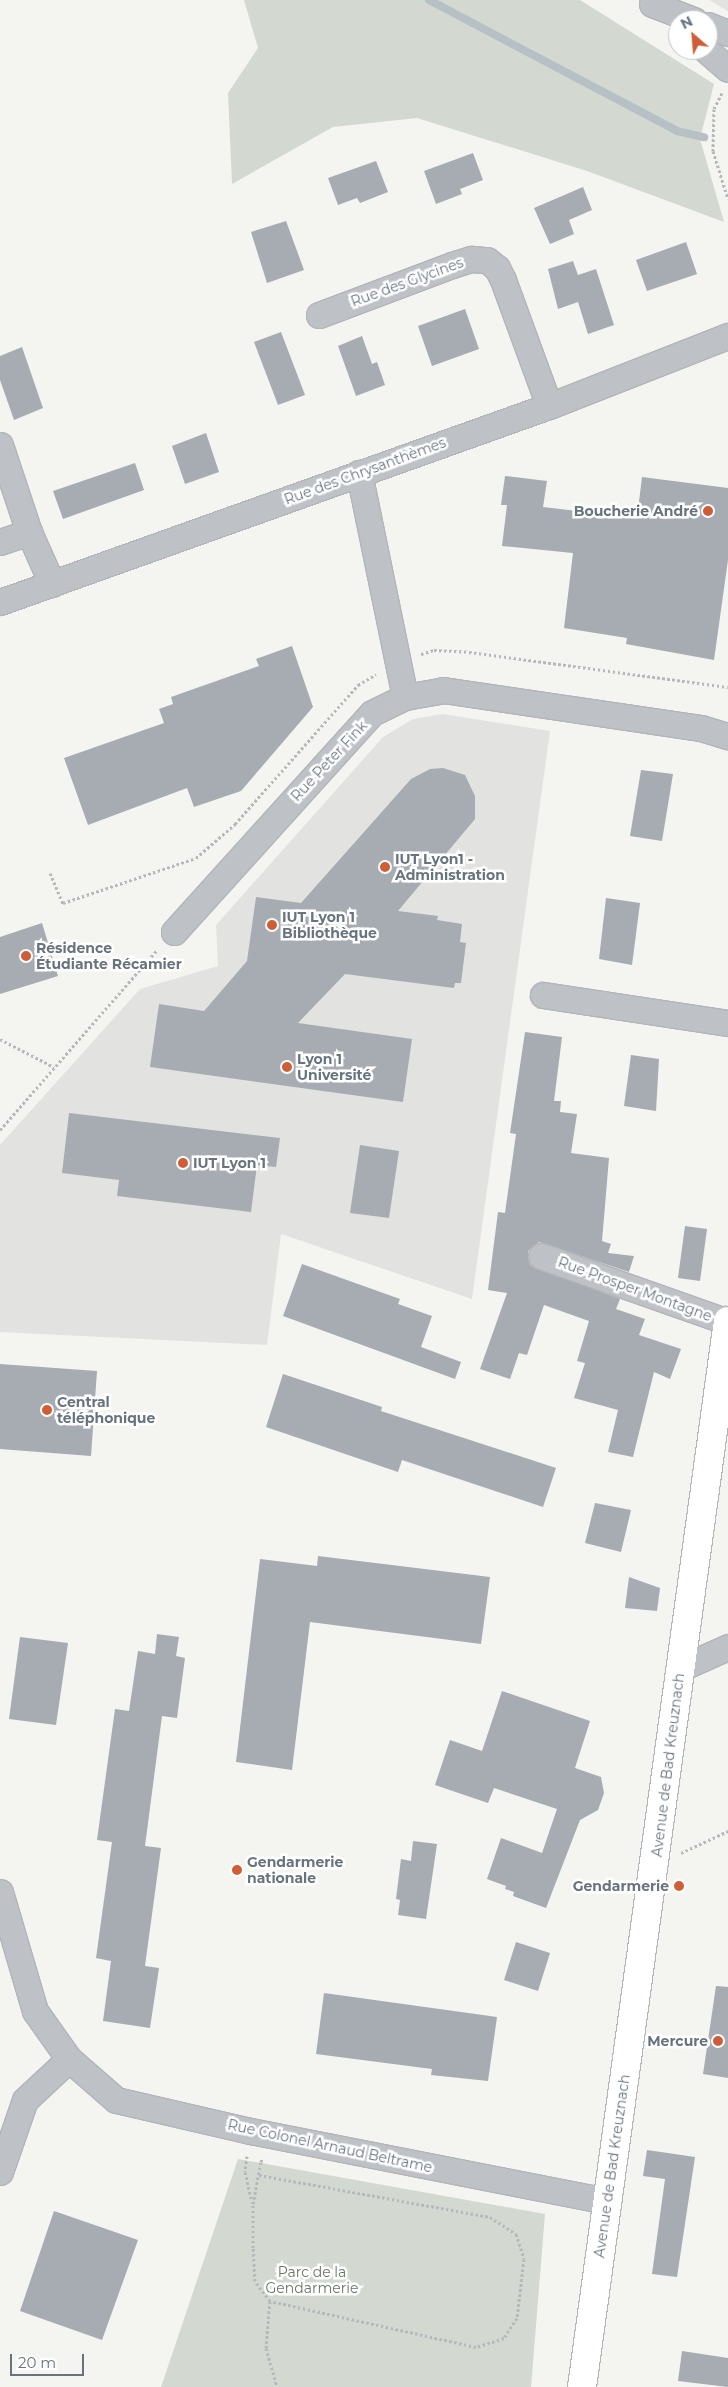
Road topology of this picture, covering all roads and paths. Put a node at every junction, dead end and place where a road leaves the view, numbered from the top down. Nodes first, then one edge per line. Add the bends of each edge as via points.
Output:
1 (648, 2) edge
2 (668, 10) edge
3 (668, 18) edge
4 (713, 60) edge
5 (726, 78) edge
6 (728, 199) edge
7 (319, 315) dead end
8 (728, 336) edge
9 (550, 406) junction
10 (0, 445) edge
11 (359, 473) junction
12 (29, 532) junction
13 (0, 542) edge
14 (52, 584) junction
15 (0, 602) edge
16 (405, 697) junction
17 (722, 731) edge
18 (174, 932) joint
19 (543, 995) dead end
20 (728, 1023) edge
21 (0, 1038) edge
22 (54, 1068) junction
23 (0, 1130) edge
24 (541, 1256) dead end
25 (728, 1322) edge
26 (728, 1647) edge
27 (681, 1668) junction
28 (728, 1831) edge
29 (655, 1864) junction
30 (0, 1892) edge
31 (69, 2059) junction
32 (259, 2132) junction
33 (0, 2172) edge
34 (259, 2176) junction
35 (606, 2201) junction
36 (253, 2204) junction
37 (270, 2301) junction
38 (277, 2387) edge
39 (582, 2387) edge

1 - 2 street
1 - 3 street
4 - 5 street
5 - 6 path via 714,109 713,151
7 - 9 street, Rue des Glycines via 452,265 471,259 487,260 497,268 503,280
8 - 9 street, Rue des Chrysanthèmes
9 - 11 street, Rue des Chrysanthèmes
10 - 12 street
11 - 14 street, Rue des Chrysanthèmes
11 - 16 street
12 - 13 street
12 - 14 street
14 - 15 street, Rue des Chrysanthèmes
16 - 17 street, Rue Peter Fink via 443,690
16 - 18 street, Rue Peter Fink via 372,713
18 - 22 path
19 - 20 street
21 - 22 path
22 - 23 path
24 - 25 street, Rue Prosper Montagne
25 - 27 main road, Avenue de Bad Kreuznach
26 - 27 street
27 - 29 main road, Avenue de Bad Kreuznach
28 - 29 path
29 - 35 main road, Avenue de Bad Kreuznach
30 - 31 street, Rue Colonel Arnaud Beltrame via 35,2011
31 - 32 street, Rue Colonel Arnaud Beltrame via 116,2100
31 - 33 street via 25,2100
32 - 34 path
32 - 35 street, Rue Colonel Arnaud Beltrame
32 - 36 path via 246,2172
34 - 36 path
34 - 37 path via 490,2217 516,2234 524,2259 517,2318 504,2338 476,2347
35 - 39 main road, Avenue de Bad Kreuznach
36 - 37 path via 255,2281
37 - 38 path via 266,2348

